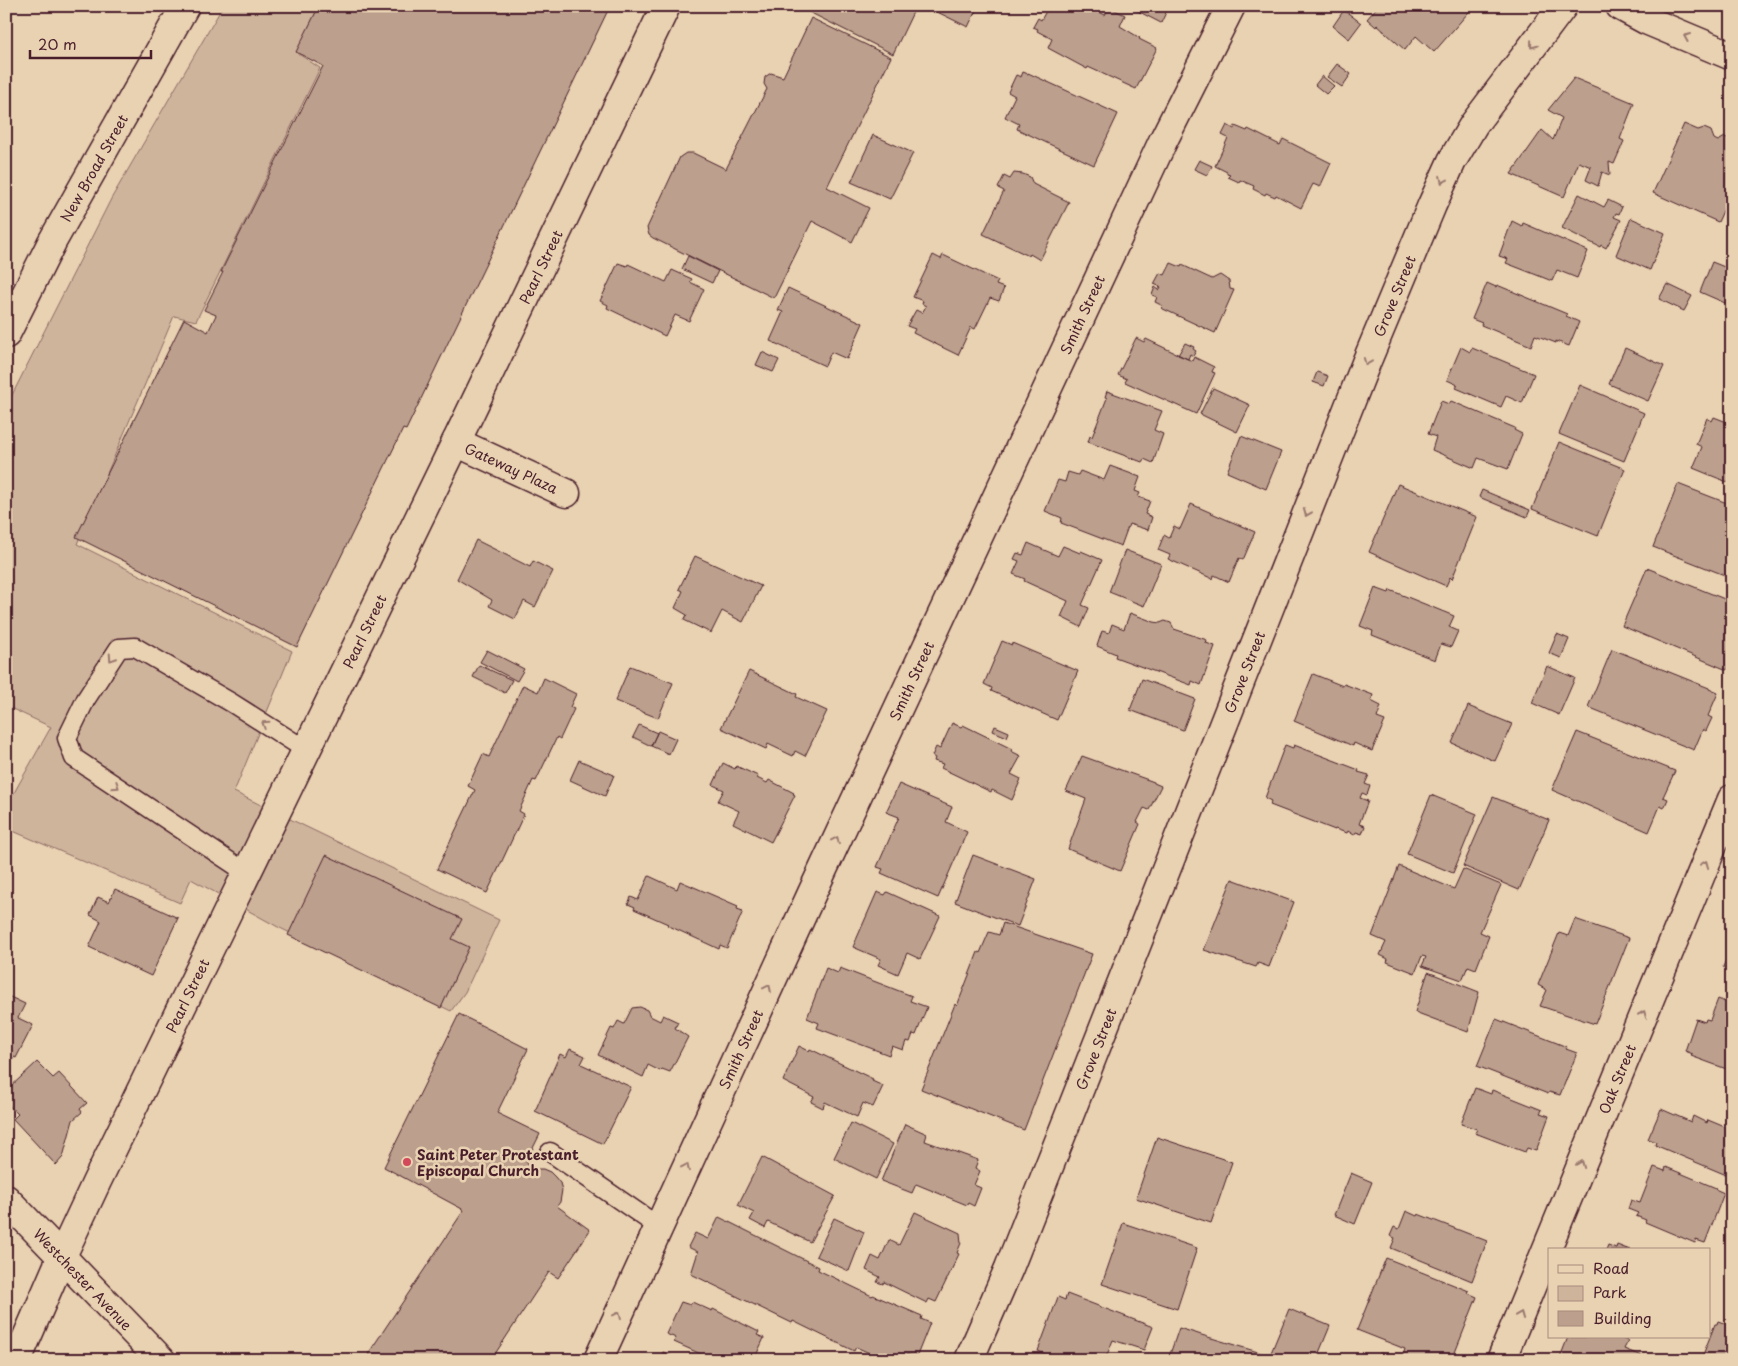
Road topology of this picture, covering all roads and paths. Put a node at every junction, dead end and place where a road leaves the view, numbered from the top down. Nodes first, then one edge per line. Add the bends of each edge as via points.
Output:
1 (185, 6) edge
2 (666, 6) edge
3 (1231, 6) edge
4 (1563, 6) edge
5 (1620, 6) edge
6 (1732, 56) edge
7 (6, 334) edge
8 (456, 442) junction
9 (566, 493) dead end
10 (306, 750) junction
11 (1732, 799) edge
12 (247, 872) junction
13 (550, 1152) dead end
14 (6, 1199) edge
15 (658, 1228) junction
16 (62, 1256) junction
17 (18, 1360) edge
18 (161, 1360) edge
19 (598, 1360) edge
20 (969, 1360) edge
21 (1501, 1360) edge

1 - 7 street, New Broad Street via 52,242
2 - 8 street, Pearl Street
15 -> 3 street, Smith Street via 1163,141
4 -> 20 street, Grove Street via 1474,124 1432,204
6 -> 5 street
8 - 9 street, Gateway Plaza
8 - 10 street, Pearl Street
10 - 12 street, Pearl Street
10 -> 12 lane via 135,647 118,648 86,698 68,738 74,758
21 -> 11 street, Oak Street
12 - 16 street, Pearl Street
13 - 15 lane
14 - 16 street, Westchester Avenue
19 -> 15 street, Smith Street
16 - 17 street, Pearl Street
16 - 18 street, Westchester Avenue

